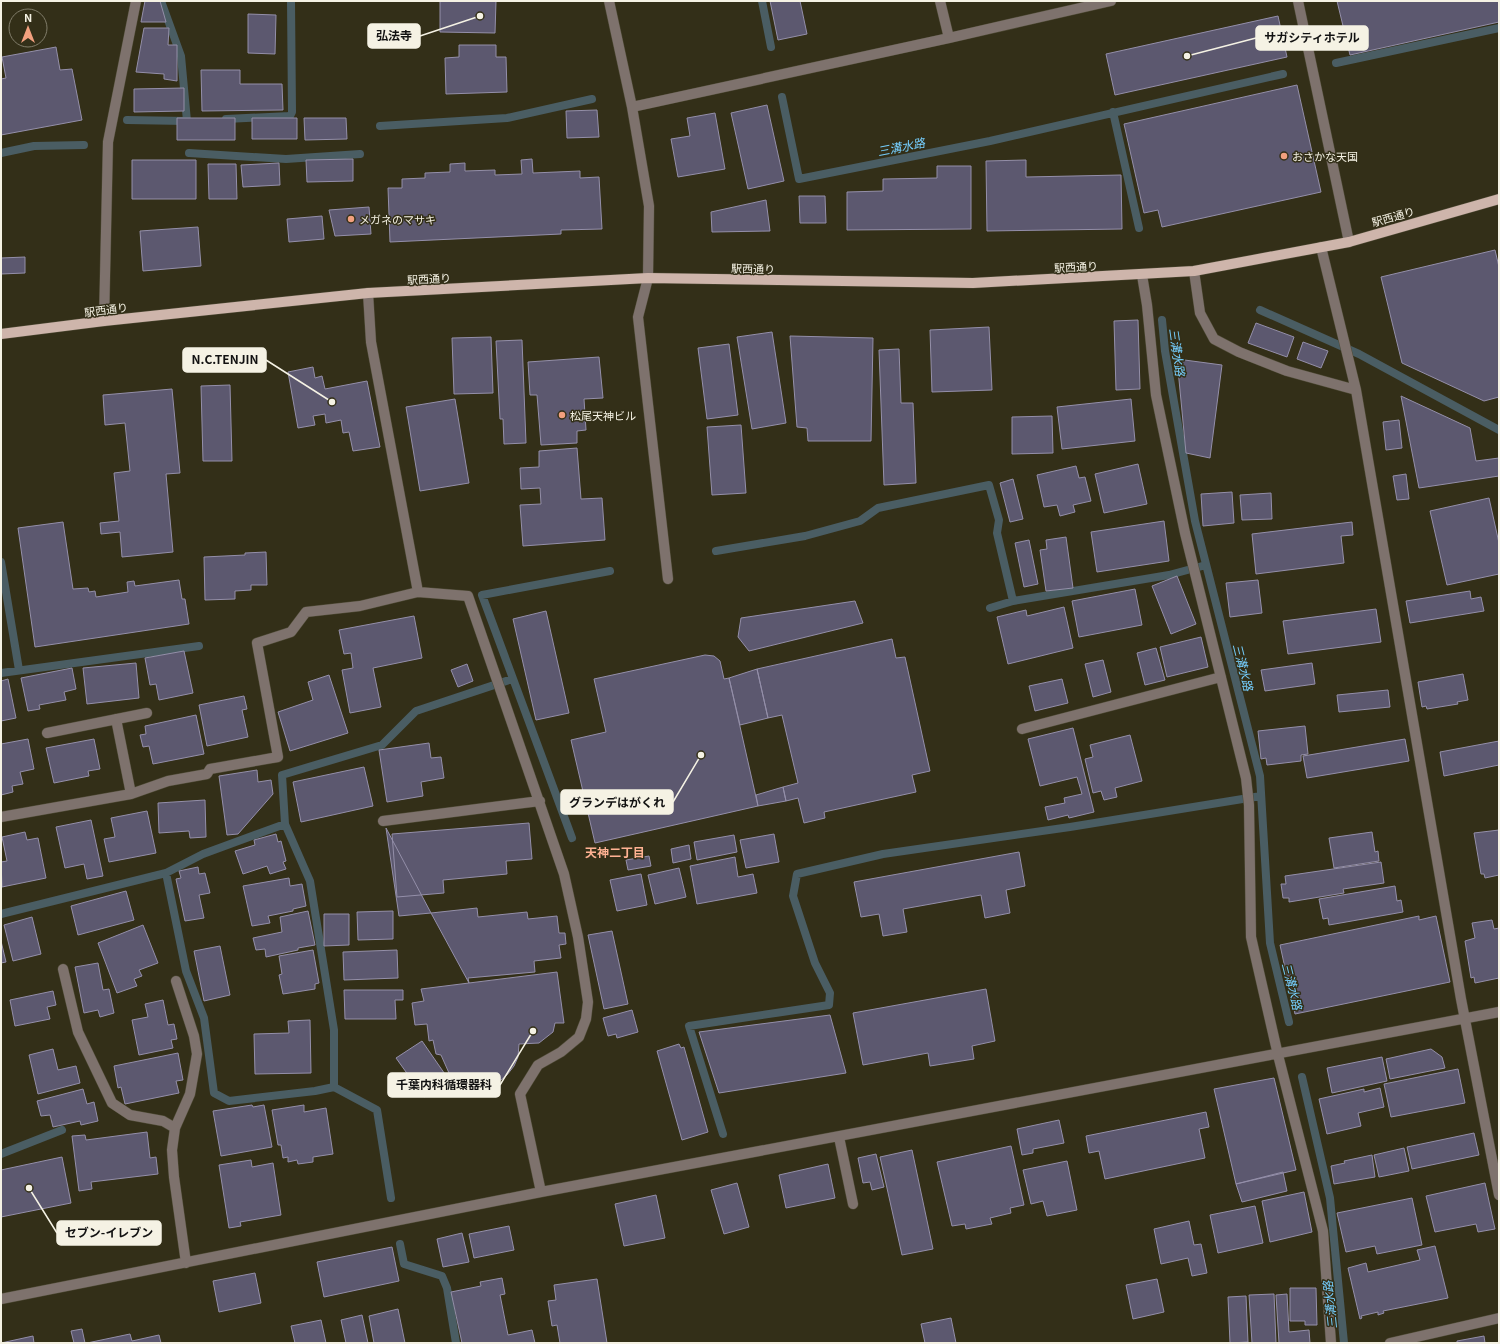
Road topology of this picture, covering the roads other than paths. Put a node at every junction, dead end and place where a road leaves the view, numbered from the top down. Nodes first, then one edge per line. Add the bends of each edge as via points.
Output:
1 (136, 1) edge
2 (609, 1) edge
3 (940, 1) edge
4 (1111, 1) edge
5 (1298, 1) edge
6 (949, 38) junction
7 (632, 107) junction
8 (1499, 199) edge
9 (1349, 242) junction
10 (1321, 247) junction
11 (1194, 270) junction
12 (1142, 275) junction
13 (648, 278) junction
14 (368, 293) junction
15 (104, 321) junction
16 (1, 334) edge
17 (1356, 390) junction
18 (668, 579) dead end
19 (418, 592) junction
20 (1221, 677) junction
21 (146, 713) dead end
22 (116, 719) junction
23 (1022, 729) dead end
24 (47, 733) dead end
25 (131, 794) junction
26 (540, 801) junction
27 (1, 817) edge
28 (383, 821) dead end
29 (63, 969) dead end
30 (176, 981) dead end
31 (1499, 1012) edge
32 (1465, 1019) junction
33 (1278, 1055) junction
34 (175, 1128) junction
35 (839, 1137) junction
36 (1497, 1163) edge
37 (541, 1192) junction
38 (1499, 1195) edge
39 (853, 1204) dead end
40 (186, 1263) junction
41 (1, 1299) edge
42 (1499, 1318) edge
43 (1331, 1343) edge
44 (1390, 1343) edge

1 - 15 street via 108,142
2 - 7 street
3 - 6 street
4 - 6 street
5 - 9 street
6 - 7 street
7 - 13 street via 649,206
8 - 9 main road, 駅西通り
9 - 10 main road, 駅西通り
10 - 11 main road, 駅西通り
10 - 17 street
11 - 12 main road, 駅西通り
11 - 17 street via 1200,313 1214,339 1287,371
12 - 13 main road, 駅西通り via 973,283
12 - 20 street via 1156,395 1192,563
13 - 14 main road, 駅西通り
13 - 18 street via 638,317
14 - 15 main road, 駅西通り
14 - 19 street via 371,342
15 - 16 main road, 駅西通り
17 - 32 street
19 - 25 street via 360,606 306,612 291,632 257,643 278,757 210,768 207,774 168,781
19 - 26 street via 468,596
20 - 23 street
20 - 33 street via 1248,793 1250,937
21 - 22 street
22 - 24 street
22 - 25 street
25 - 27 street
26 - 28 street
26 - 37 street via 564,874 578,937 588,1002 586,1019 579,1037 561,1052 538,1065 520,1094
29 - 34 street via 78,1032 112,1103 130,1115 163,1121
30 - 34 street via 194,1036 197,1054 190,1094
31 - 32 street
32 - 33 street
32 - 36 street
33 - 35 street
33 - 43 street via 1323,1231
34 - 40 street via 172,1150 174,1176
35 - 37 street
35 - 39 street
36 - 38 street
37 - 40 street
40 - 41 street
42 - 44 street

